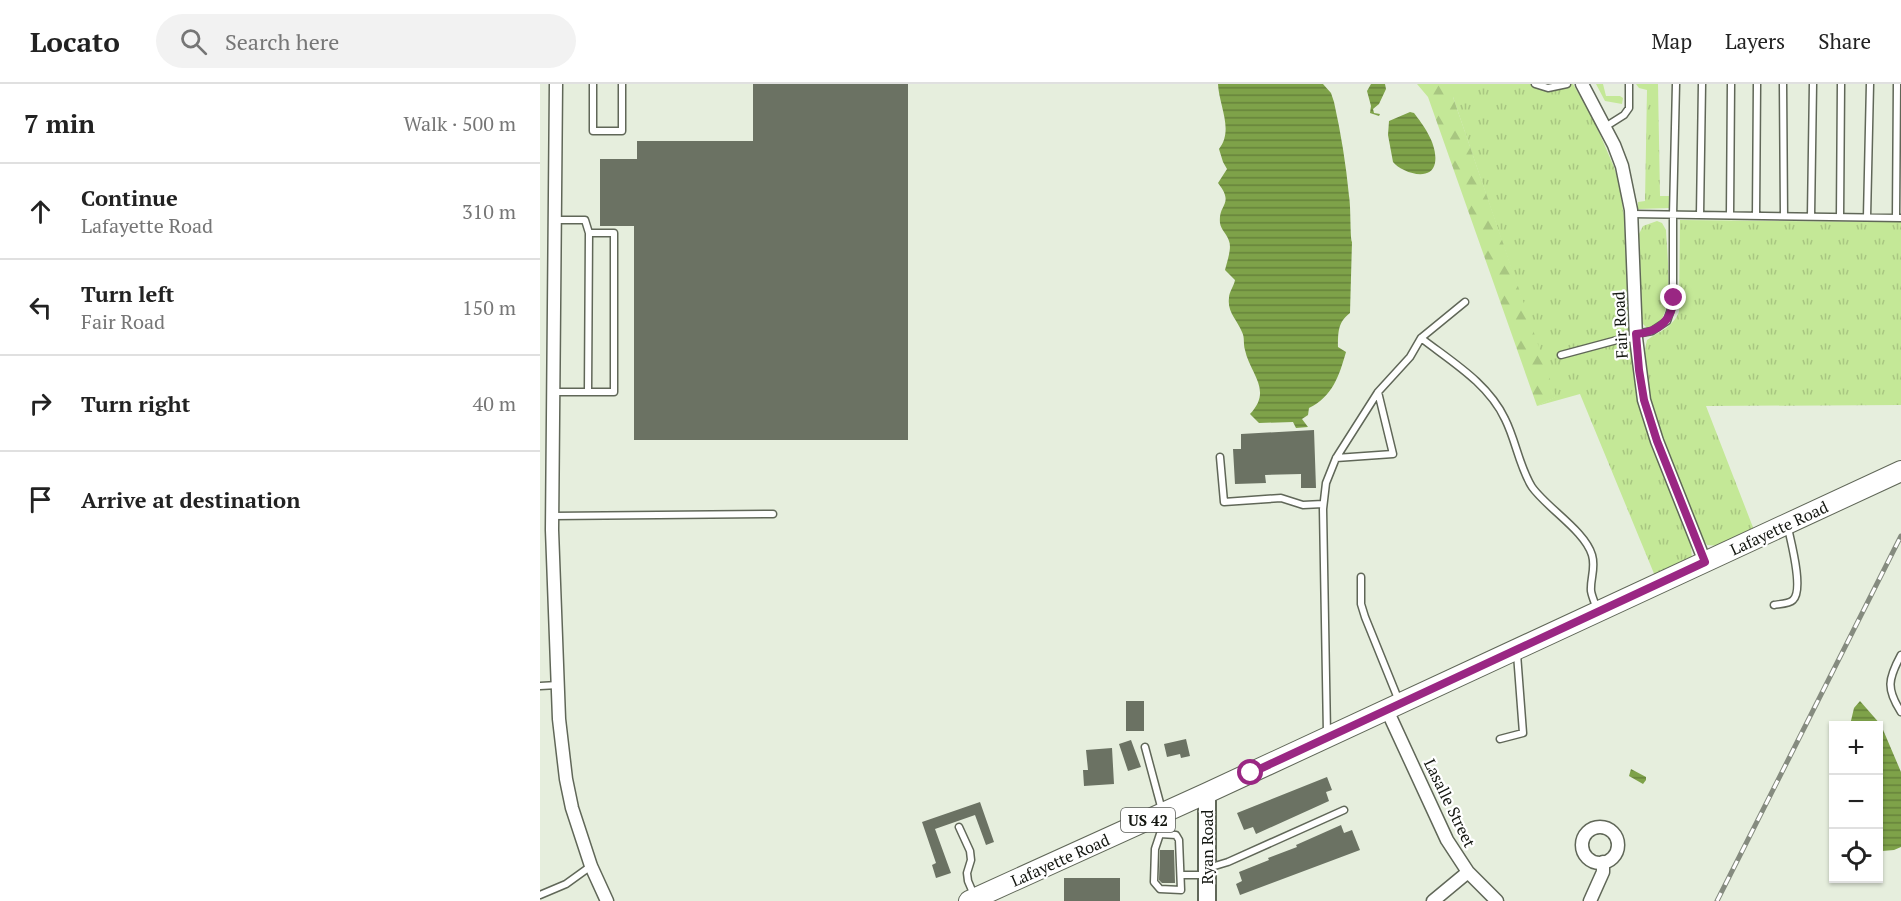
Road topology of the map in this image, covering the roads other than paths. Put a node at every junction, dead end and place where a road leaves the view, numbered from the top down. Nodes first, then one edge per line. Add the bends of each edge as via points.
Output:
1 (556, 84) edge
2 (593, 84) edge
3 (622, 84) edge
4 (1535, 84) edge
5 (1567, 84) edge
6 (1582, 84) edge
7 (1629, 84) edge
8 (1676, 84) edge
9 (1702, 84) edge
10 (1731, 84) edge
11 (1757, 84) edge
12 (1783, 84) edge
13 (1813, 84) edge
14 (1841, 84) edge
15 (1869, 84) edge
16 (1897, 84) edge
17 (1605, 127) junction
18 (1631, 214) junction
19 (1673, 215) junction
20 (1700, 215) junction
21 (1730, 215) junction
22 (1756, 216) junction
23 (1784, 216) junction
24 (1811, 216) junction
25 (1840, 217) junction
26 (1867, 217) junction
27 (1899, 218) edge
28 (555, 220) junction
29 (589, 233) junction
30 (1465, 302) dead end
31 (1636, 336) junction
32 (1421, 338) junction
33 (1561, 355) dead end
34 (553, 392) junction
35 (588, 392) junction
36 (1378, 392) junction
37 (1220, 458) dead end
38 (1336, 458) junction
39 (1901, 471) edge
40 (1323, 504) junction
41 (773, 514) dead end
42 (552, 516) junction
43 (1787, 524) junction
44 (546, 531) edge
45 (1705, 562) junction
46 (1361, 577) dead end
47 (1774, 605) dead end
48 (1598, 612) junction
49 (1517, 650) junction
50 (1901, 655) edge
51 (558, 685) junction
52 (540, 686) edge
53 (1393, 707) junction
54 (1901, 712) edge
55 (1327, 738) junction
56 (1500, 739) dead end
57 (1145, 747) dead end
58 (1207, 794) junction
59 (1344, 810) dead end
60 (1163, 814) junction
61 (958, 828) dead end
62 (1160, 834) junction
63 (1603, 862) dead end
64 (591, 866) junction
65 (1207, 872) junction
66 (1468, 872) junction
67 (1180, 875) junction
68 (540, 895) edge
69 (973, 900) edge
70 (543, 901) edge
71 (607, 901) edge
72 (1207, 901) edge
73 (1433, 901) edge
74 (1497, 901) edge
75 (1590, 901) edge

1 - 28 street
2 - 3 lane via 593,131 622,131
4 - 5 lane via 1554,88
6 - 17 street, Fair Road
7 - 17 lane via 1629,108
8 - 19 lane
9 - 20 lane
10 - 21 lane
11 - 22 lane
12 - 23 lane
13 - 24 lane
14 - 25 lane
15 - 26 lane
16 - 27 lane
17 - 18 street, Fair Road via 1622,166
18 - 19 lane
18 - 31 street, Fair Road
19 - 20 lane
19 - 31 lane via 1671,315 1652,331
20 - 21 lane
21 - 22 lane
22 - 23 lane
23 - 24 lane
24 - 25 lane
25 - 26 lane
26 - 27 lane
28 - 29 lane via 585,220
28 - 34 street
29 - 35 lane
29 - 35 lane via 614,233 614,392
30 - 32 lane
31 - 33 lane
31 - 45 street, Fair Road via 1644,400
32 - 36 lane via 1410,357
32 - 48 lane via 1491,395 1506,419 1533,489 1577,532 1592,553 1591,591
34 - 35 lane
34 - 42 street
36 - 38 lane
36 - 38 lane via 1393,454
37 - 40 lane via 1224,502 1281,498 1303,505
38 - 40 lane
39 - 43 main road, Lafayette Road / US 42
40 - 55 lane
41 - 42 lane
42 - 44 street
43 - 45 main road, Lafayette Road / US 42
43 - 47 lane via 1797,590 1791,602
44 - 51 street
45 - 48 main road, Lafayette Road / US 42
46 - 53 lane via 1361,604
48 - 49 main road, Lafayette Road / US 42
49 - 53 main road, Lafayette Road / US 42
49 - 56 lane via 1523,733
50 - 54 lane via 1891,674 1891,696
51 - 52 lane
51 - 64 street via 566,779
53 - 55 main road, Lafayette Road / US 42
53 - 66 street, Lasalle Street via 1447,840
55 - 58 main road, Lafayette Road / US 42
57 - 60 lane
58 - 60 main road, Lafayette Road / US 42
58 - 65 street, Ryan Road
59 - 65 lane
60 - 62 lane
60 - 69 main road, Lafayette Road / US 42
61 - 69 lane via 970,851 968,881
62 - 67 lane via 1176,835 1179,840
62 - 67 lane via 1155,849 1154,882 1160,889 1180,890
63 - 75 street via 1603,872
64 - 68 lane via 566,884
64 - 71 street
65 - 67 lane
65 - 72 street, Ryan Road
66 - 73 street
66 - 74 street, Lasalle Street
68 - 70 lane

